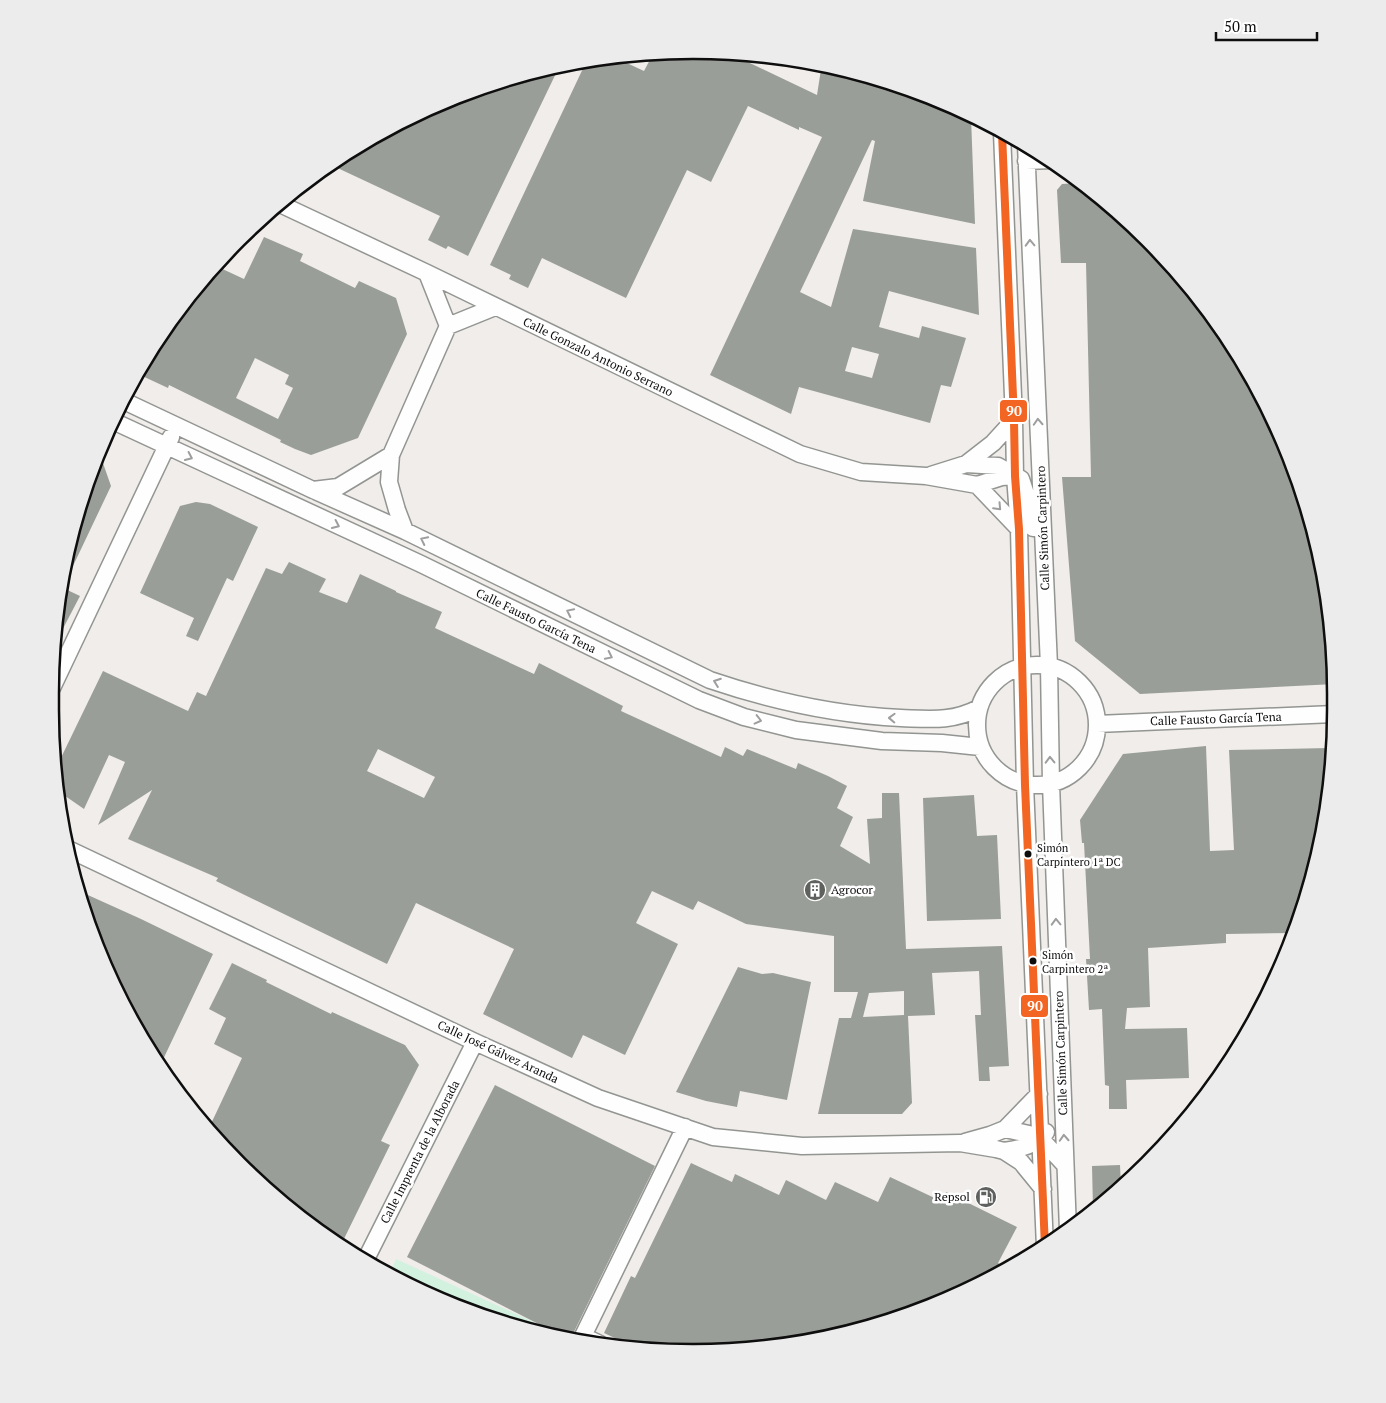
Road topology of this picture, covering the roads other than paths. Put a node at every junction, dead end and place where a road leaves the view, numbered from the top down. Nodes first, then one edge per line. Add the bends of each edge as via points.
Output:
1 (1002, 140) edge
2 (1026, 154) edge
3 (286, 207) edge
4 (1031, 271) junction
5 (1008, 273) junction
6 (427, 274) junction
7 (1033, 301) junction
8 (1010, 303) junction
9 (495, 307) junction
10 (448, 326) junction
11 (129, 403) edge
12 (1014, 420) junction
13 (119, 424) edge
14 (177, 426) junction
15 (167, 447) junction
16 (1039, 450) junction
17 (391, 454) junction
18 (966, 464) junction
19 (926, 476) junction
20 (1015, 476) junction
21 (977, 485) junction
22 (313, 490) junction
23 (1019, 529) junction
24 (405, 531) junction
25 (1046, 606) junction
26 (1022, 666) junction
27 (1048, 666) junction
28 (60, 672) edge
29 (979, 708) junction
30 (1327, 714) edge
31 (1097, 724) junction
32 (980, 748) junction
33 (1051, 784) junction
34 (1025, 785) junction
35 (75, 852) edge
36 (475, 1042) junction
37 (1039, 1094) junction
38 (1063, 1111) junction
39 (685, 1127) junction
40 (1005, 1128) junction
41 (1041, 1140) junction
42 (960, 1143) junction
43 (1004, 1151) junction
44 (1065, 1165) junction
45 (1042, 1188) junction
46 (1068, 1221) edge
47 (1045, 1237) edge
48 (368, 1254) edge
49 (584, 1335) edge

1 - 5 street, Calle Simón Carpintero
4 -> 2 street, Calle Simón Carpintero
3 - 6 street, Calle Gonzalo Antonio Serrano
4 - 5 street via 1021,282 1013,280
4 - 7 street, Calle Simón Carpintero
5 - 8 street, Calle Simón Carpintero
6 - 9 street, Calle Gonzalo Antonio Serrano
6 - 10 street
7 - 8 street via 1026,292 1019,291
16 -> 7 street, Calle Simón Carpintero
8 - 12 street, Calle Simón Carpintero
9 - 10 street
9 - 19 street, Calle Gonzalo Antonio Serrano via 800,454 861,472
10 - 17 street
11 - 14 street, Calle Fausto García Tena
12 - 18 street, Calle Gonzalo Antonio Serrano via 993,443
12 - 20 street, Calle Simón Carpintero
13 - 15 street, Calle Fausto García Tena
14 - 15 street
14 - 22 street, Calle Fausto García Tena
15 - 28 street
15 -> 32 street, Calle Fausto García Tena via 420,564 699,700 744,717 796,730 882,741
16 - 20 street, Calle Simón Carpintero
16 - 25 street, Calle Simón Carpintero
17 - 22 street via 338,487
17 - 24 street via 388,482
18 - 19 street, Calle Gonzalo Antonio Serrano
18 - 20 street, Calle Gonzalo Antonio Serrano via 998,466
19 - 21 street, Calle Gonzalo Antonio Serrano
20 - 21 street, Calle Gonzalo Antonio Serrano
20 - 23 street, Calle Simón Carpintero
20 - 25 street, Calle Simón Carpintero via 1021,479 1032,512 1035,576
21 -> 23 street
22 - 24 street, Calle Fausto García Tena
23 - 26 street, Calle Simón Carpintero
29 -> 24 street, Calle Fausto García Tena via 964,716 941,720 865,717 755,695 710,680
25 - 27 street, Calle Simón Carpintero
26 - 27 street
26 - 29 street via 1003,675 988,689
26 - 34 street, Calle Simón Carpintero
27 - 31 street via 1068,673 1084,686 1094,704
33 -> 27 street, Calle Simón Carpintero
29 - 32 street via 976,728
30 - 31 street, Calle Fausto García Tena
31 - 33 street via 1094,744 1084,762 1070,776
32 - 34 street via 1001,774
33 - 34 street
38 -> 33 street, Calle Simón Carpintero
34 - 37 street, Calle Simón Carpintero
35 - 36 street, Calle José Gálvez Aranda
36 - 39 street, Calle José Gálvez Aranda via 598,1098
36 - 48 street, Calle Imprenta de la Alborada
37 - 40 street, Calle José Gálvez Aranda
37 - 41 street, Calle Simón Carpintero
38 - 41 street
44 -> 38 street, Calle Simón Carpintero
39 - 42 street, Calle José Gálvez Aranda via 714,1137 802,1146
39 - 49 street
40 - 41 street
40 - 42 street, Calle José Gálvez Aranda
41 - 43 street
41 - 44 street
41 - 45 street, Calle Simón Carpintero
42 - 43 street, Calle José Gálvez Aranda
43 - 45 street, Calle José Gálvez Aranda via 1020,1162
44 - 46 street, Calle Simón Carpintero
45 - 47 street, Calle Simón Carpintero

